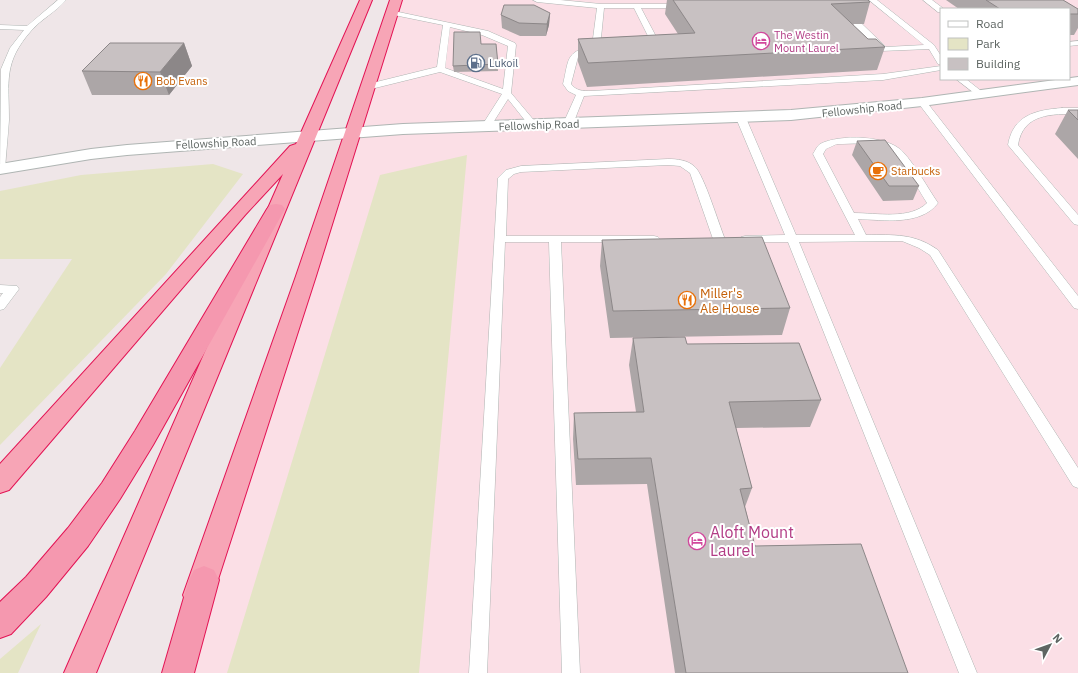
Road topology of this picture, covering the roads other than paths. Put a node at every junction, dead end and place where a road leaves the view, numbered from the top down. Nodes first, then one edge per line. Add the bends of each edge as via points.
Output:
1 (62, 0) edge
2 (366, 0) edge
3 (537, 0) edge
4 (873, 0) edge
5 (927, 0) edge
6 (394, 6) edge
7 (601, 6) junction
8 (636, 6) junction
9 (689, 6) edge
10 (940, 9) edge
11 (447, 24) junction
12 (857, 24) edge
13 (0, 26) edge
14 (29, 28) junction
15 (641, 45) edge
16 (931, 47) junction
17 (454, 54) edge
18 (443, 55) junction
19 (940, 60) edge
20 (940, 68) edge
21 (441, 69) junction
22 (3, 80) edge
23 (961, 80) edge
24 (1078, 81) edge
25 (367, 87) junction
26 (507, 93) junction
27 (581, 94) junction
28 (980, 94) junction
29 (922, 102) junction
30 (1078, 111) edge
31 (741, 118) junction
32 (568, 124) junction
33 (534, 126) junction
34 (486, 127) junction
35 (353, 133) junction
36 (308, 137) junction
37 (0, 169) edge
38 (276, 208) junction
39 (850, 216) junction
40 (1078, 222) edge
41 (862, 238) junction
42 (500, 239) junction
43 (555, 239) junction
44 (664, 239) edge
45 (792, 239) junction
46 (0, 289) edge
47 (1078, 305) edge
48 (0, 306) edge
49 (1078, 481) edge
50 (0, 482) edge
51 (204, 580) junction
52 (0, 623) edge
53 (80, 673) edge
54 (166, 673) edge
55 (178, 673) edge
56 (478, 673) edge
57 (571, 673) edge
58 (968, 673) edge

1 - 14 lane
2 - 36 highway
3 - 7 lane
4 - 16 lane
5 - 10 lane
6 - 11 lane
6 - 25 highway
7 - 8 lane
7 - 27 lane via 600,48 581,51 574,56 567,85 570,90
8 - 9 lane
8 - 15 lane via 656,44
11 - 18 lane
11 - 26 lane via 485,33 512,45 507,53
12 - 16 lane via 884,49
13 - 14 lane
14 - 22 lane via 9,57
16 - 19 lane
17 - 18 lane
18 - 21 lane
20 - 27 lane via 883,77
21 - 25 lane
21 - 26 lane
22 - 37 lane via 4,119
23 - 28 lane
24 - 28 street, Fellowship Road
25 - 35 highway
26 - 33 lane
26 - 34 lane
27 - 32 lane
28 - 29 street, Fellowship Road
29 - 31 street, Fellowship Road via 833,112
29 - 47 lane
30 - 40 lane via 1050,112 1031,117 1019,127 1012,145
31 - 32 street, Fellowship Road
31 - 45 lane
32 - 33 street, Fellowship Road
33 - 34 street, Fellowship Road
34 - 35 street, Fellowship Road
35 - 36 street, Fellowship Road
35 - 51 highway
36 - 37 street, Fellowship Road via 127,150
36 - 38 highway
36 - 50 highway via 238,211
38 - 52 highway via 111,491 36,587
38 - 53 highway
39 - 39 lane via 818,154 822,147 836,141 873,142 899,153 933,203 924,212 912,215
39 - 41 lane
41 - 45 lane
41 - 49 lane via 902,238 920,244 934,253
42 - 43 lane
42 - 45 lane via 503,180 510,172 524,168 671,162 688,166 695,173 715,239
42 - 56 lane
43 - 44 lane
43 - 57 lane
45 - 58 lane
46 - 48 lane via 12,289
51 - 54 highway
51 - 55 highway

